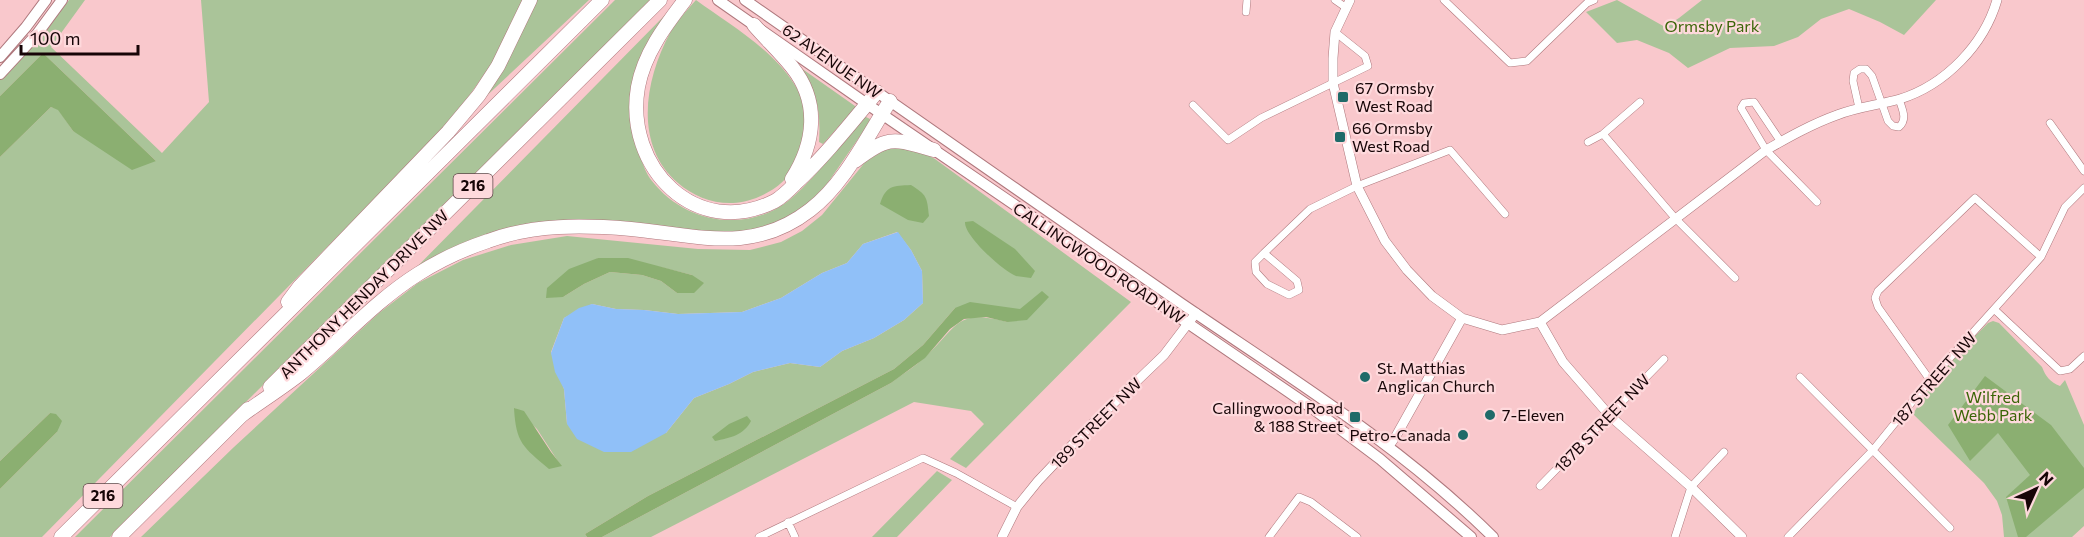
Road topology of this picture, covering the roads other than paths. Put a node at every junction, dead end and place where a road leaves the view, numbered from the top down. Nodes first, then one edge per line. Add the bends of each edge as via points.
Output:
1 (46, 0) edge
2 (62, 0) edge
3 (530, 0) edge
4 (602, 0) edge
5 (660, 0) edge
6 (685, 0) edge
7 (718, 0) edge
8 (745, 0) edge
9 (1247, 0) edge
10 (1335, 0) edge
11 (1444, 0) edge
12 (1997, 0) edge
13 (1589, 1) edge
14 (1347, 4) edge
15 (1246, 12) dead end
16 (754, 25) junction
17 (1335, 32) junction
18 (0, 57) edge
19 (0, 74) edge
20 (1333, 82) junction
21 (877, 92) junction
22 (1899, 99) junction
23 (890, 101) junction
24 (1640, 102) dead end
25 (1882, 103) junction
26 (867, 104) junction
27 (1193, 105) dead end
28 (1859, 108) junction
29 (881, 114) junction
30 (2050, 123) dead end
31 (1604, 134) junction
32 (1588, 142) dead end
33 (1781, 142) junction
34 (934, 150) junction
35 (1766, 150) junction
36 (849, 166) junction
37 (2084, 171) edge
38 (1357, 186) junction
39 (2084, 188) edge
40 (777, 200) junction
41 (1817, 202) dead end
42 (1505, 214) dead end
43 (1675, 218) junction
44 (1264, 253) junction
45 (2041, 257) junction
46 (1736, 278) dead end
47 (1995, 310) junction
48 (1196, 313) junction
49 (1462, 318) junction
50 (1540, 322) junction
51 (1188, 324) junction
52 (257, 342) junction
53 (2084, 356) edge
54 (1664, 358) dead end
55 (1800, 377) dead end
56 (1930, 380) junction
57 (242, 415) junction
58 (1610, 416) junction
59 (1389, 446) junction
60 (1873, 450) junction
61 (1724, 452) dead end
62 (1380, 459) junction
63 (1540, 486) dead end
64 (1691, 487) junction
65 (1017, 507) junction
66 (788, 522) junction
67 (1950, 528) dead end
68 (61, 537) edge
69 (119, 537) edge
70 (759, 537) edge
71 (795, 537) edge
72 (1002, 537) edge
73 (1269, 537) edge
74 (1357, 537) edge
75 (1472, 537) edge
76 (1493, 537) edge
77 (1675, 537) edge
78 (1742, 537) edge
79 (1788, 537) edge

1 - 18 main road
2 - 19 main road
3 - 52 highway via 498,66 479,95 300,286
4 - 52 highway, 216
5 - 57 highway, ANTHONY HENDAY DRIVE NW / 216
6 - 40 highway via 657,39 638,88 640,135 648,161 660,179 683,200 705,209 732,213 757,209
7 - 16 main road, CALLINGWOOD ROAD NW
8 - 21 main road, 62 AVENUE NW
9 - 15 street
10 - 14 street
11 - 13 street via 1510,63 1527,61
12 - 22 street via 1982,35 1968,52 1932,83
14 - 17 street
16 - 26 main road, CALLINGWOOD ROAD NW
16 - 40 highway via 792,67 806,89 810,115 812,135 803,162
17 - 20 street
17 - 20 street via 1365,56 1368,66
20 - 27 street via 1261,118 1228,140
20 - 38 street
21 - 23 main road, 62 AVENUE NW
21 - 26 highway
22 - 25 street
22 - 25 street via 1905,117 1899,127 1888,121
23 - 29 highway
23 - 48 main road, CALLINGWOOD ROAD NW
24 - 31 street
25 - 28 street
25 - 28 street via 1872,75 1860,69 1854,73 1853,81
26 - 29 main road, CALLINGWOOD ROAD NW
26 - 40 highway via 810,170
28 - 33 street
29 - 34 main road, CALLINGWOOD ROAD NW
29 - 36 highway
30 - 37 street
31 - 32 street
31 - 43 street
33 - 35 street
33 - 35 street via 1754,102 1744,103 1741,108 1745,117
34 - 36 highway via 893,140 876,145
34 - 51 main road, CALLINGWOOD ROAD NW
35 - 41 street
35 - 43 street
36 - 57 highway via 810,210 758,237 720,239 632,229 555,226 480,244 417,274 299,374
38 - 42 street via 1450,150
38 - 44 street via 1310,209
38 - 49 street via 1385,241 1407,270 1432,296
39 - 45 street, 187 STREET NW via 2065,207
43 - 46 street
43 - 50 street
44 - 44 street via 1255,262 1261,278 1289,295 1299,290 1298,281
45 - 47 street, 187 STREET NW
45 - 56 street via 1975,198 1878,291 1878,307
47 - 53 street via 2060,371 2070,369
47 - 56 street, 187 STREET NW
48 - 51 street, 189 STREET NW
48 - 59 main road, CALLINGWOOD ROAD NW
49 - 50 street via 1502,330
49 - 59 street
50 - 58 street via 1563,362
51 - 62 main road, CALLINGWOOD ROAD NW
51 - 65 street, 189 STREET NW via 1164,355 1093,423
52 - 68 highway, 216
54 - 58 street, 187B STREET NW
55 - 60 street
56 - 60 street, 187 STREET NW
57 - 69 highway, ANTHONY HENDAY DRIVE NW / 216
58 - 63 street, 187B STREET NW
58 - 64 street
59 - 62 street
59 - 76 main road, CALLINGWOOD ROAD NW
60 - 67 street
60 - 79 street, 187 STREET NW
61 - 64 street
62 - 75 main road, CALLINGWOOD ROAD NW
64 - 77 street
64 - 78 street
65 - 66 street via 923,458
65 - 72 street, 189 STREET NW
66 - 70 street
66 - 71 street
73 - 74 street via 1299,497

